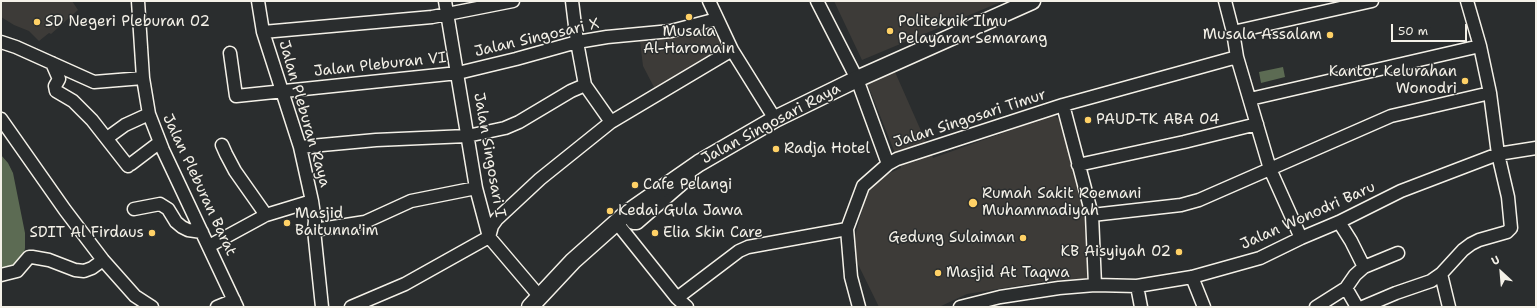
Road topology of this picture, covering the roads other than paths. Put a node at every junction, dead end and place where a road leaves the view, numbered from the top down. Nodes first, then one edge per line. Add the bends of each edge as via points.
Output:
1 (138, 1) edge
2 (258, 1) edge
3 (446, 1) edge
4 (513, 1) edge
5 (572, 1) edge
6 (709, 1) edge
7 (817, 1) edge
8 (1032, 1) edge
9 (1225, 1) edge
10 (1372, 1) edge
11 (1467, 1) edge
12 (448, 14) junction
13 (717, 19) junction
14 (263, 32) junction
15 (1233, 32) junction
16 (1, 42) edge
17 (577, 42) junction
18 (1480, 46) junction
19 (732, 50) junction
20 (230, 53) dead end
21 (1237, 56) junction
22 (52, 62) junction
23 (458, 73) junction
24 (143, 78) junction
25 (855, 79) junction
26 (586, 85) junction
27 (282, 91) junction
28 (1490, 93) junction
29 (1250, 99) junction
30 (1062, 105) junction
31 (149, 114) junction
32 (1, 119) edge
33 (775, 119) junction
34 (611, 122) junction
35 (1256, 124) junction
36 (468, 136) junction
37 (107, 138) junction
38 (160, 142) junction
39 (222, 145) dead end
40 (300, 147) junction
41 (1536, 148) edge
42 (1498, 154) junction
43 (888, 164) junction
44 (1078, 165) junction
45 (1270, 169) junction
46 (476, 188) junction
47 (312, 201) junction
48 (134, 209) dead end
49 (266, 215) junction
50 (1092, 215) junction
51 (622, 218) junction
52 (1339, 222) junction
53 (847, 229) junction
54 (314, 230) junction
55 (202, 232) junction
56 (489, 237) junction
57 (1301, 238) junction
58 (209, 246) junction
59 (1398, 254) dead end
60 (103, 260) junction
61 (1364, 267) junction
62 (1441, 274) junction
63 (1, 275) edge
64 (1192, 277) junction
65 (1095, 285) junction
66 (1137, 286) junction
67 (1346, 288) junction
68 (677, 298) junction
69 (535, 302) edge
70 (236, 304) edge
71 (152, 307) edge
72 (217, 307) edge
73 (322, 307) edge
74 (351, 307) edge
75 (687, 307) edge
76 (859, 307) edge
77 (960, 307) edge
78 (1140, 307) edge
79 (1204, 307) edge
80 (1316, 307) edge
81 (1357, 307) edge
82 (1363, 307) edge
83 (1449, 307) edge

1 - 24 street, Jalan Pleburan Barat
2 - 14 street, Jalan Pleburan Raya
3 - 12 street, Jalan Singosari I
4 - 12 street
5 - 17 street
6 - 13 street
7 - 25 street, Jalan Singosari Raya
8 - 25 main road
9 - 15 street
10 - 15 street
11 - 18 street
12 - 14 street
12 - 23 street, Jalan Singosari I
13 - 17 street, Jalan Singosari X via 671,31
13 - 19 street
14 - 27 street, Jalan Pleburan Raya
15 - 21 street
16 - 22 street
17 - 23 street, Jalan Singosari X
17 - 26 street
18 - 28 street
18 - 29 street
19 - 33 street
19 - 34 street
20 - 27 street, Jalan Pleburan VI via 236,96
21 - 29 street
21 - 30 street, Jalan Singosari Timur
22 - 24 street via 94,82
22 - 37 street via 59,79 55,86 56,90 73,101
23 - 27 street, Jalan Pleburan VI
23 - 36 street, Jalan Singosari I
24 - 31 street, Jalan Pleburan Barat
25 - 33 main road, Jalan Singosari Raya
25 - 43 street
25 - 51 street via 855,85 697,170 637,223
26 - 34 street
26 - 36 street via 571,91 520,122
27 - 40 street, Jalan Pleburan Raya
28 - 42 street
28 - 45 street via 1391,116
29 - 35 street
30 - 43 street, Jalan Singosari Timur
30 - 44 street
31 - 37 street via 125,125
31 - 38 street, Jalan Pleburan Barat
32 - 60 street
33 - 51 main road, Jalan Singosari Raya via 699,163
34 - 56 street via 540,179 497,219
35 - 44 street
35 - 45 street
36 - 40 street via 376,140
36 - 46 street, Jalan Singosari I
37 - 38 street via 129,165
38 - 55 street, Jalan Pleburan Barat
39 - 49 street
40 - 47 street, Jalan Pleburan Raya
41 - 42 street, Jalan Wonodri Baru
42 - 52 street, Jalan Wonodri Baru via 1401,191
42 - 62 street via 1508,197 1511,228 1471,244
43 - 53 street, Jalan Singosari Timur via 863,186
44 - 50 street
45 - 50 street via 1199,200 1181,205
45 - 57 street
46 - 54 street via 411,201 365,222
46 - 56 street, Jalan Singosari I
47 - 49 street
47 - 54 street, Jalan Pleburan Raya
48 - 55 street via 160,204 168,209 182,227
49 - 58 street
50 - 65 street
51 - 68 street
51 - 69 main road, Jalan Singosari Raya via 573,261
52 - 57 street, Jalan Wonodri Baru
52 - 61 street via 1352,241
53 - 68 street via 748,247 734,254
53 - 76 street via 851,277
54 - 73 street, Jalan Pleburan Raya
55 - 58 street, Jalan Pleburan Barat
56 - 69 street, Jalan Singosari I
56 - 74 street via 405,284
57 - 64 street, Jalan Wonodri Baru via 1260,258
58 - 70 street, Jalan Pleburan Barat
59 - 61 street
60 - 63 street via 84,271 32,257 17,271
60 - 71 street via 135,296
61 - 67 street
62 - 82 street via 1431,281
62 - 83 street
64 - 66 street, Jalan Wonodri Baru
64 - 79 street
65 - 66 street, Jalan Wonodri Baru
65 - 77 street, Jalan Wonodri Baru via 1000,297
66 - 78 street
67 - 80 street
67 - 81 street
68 - 75 street
70 - 72 street

